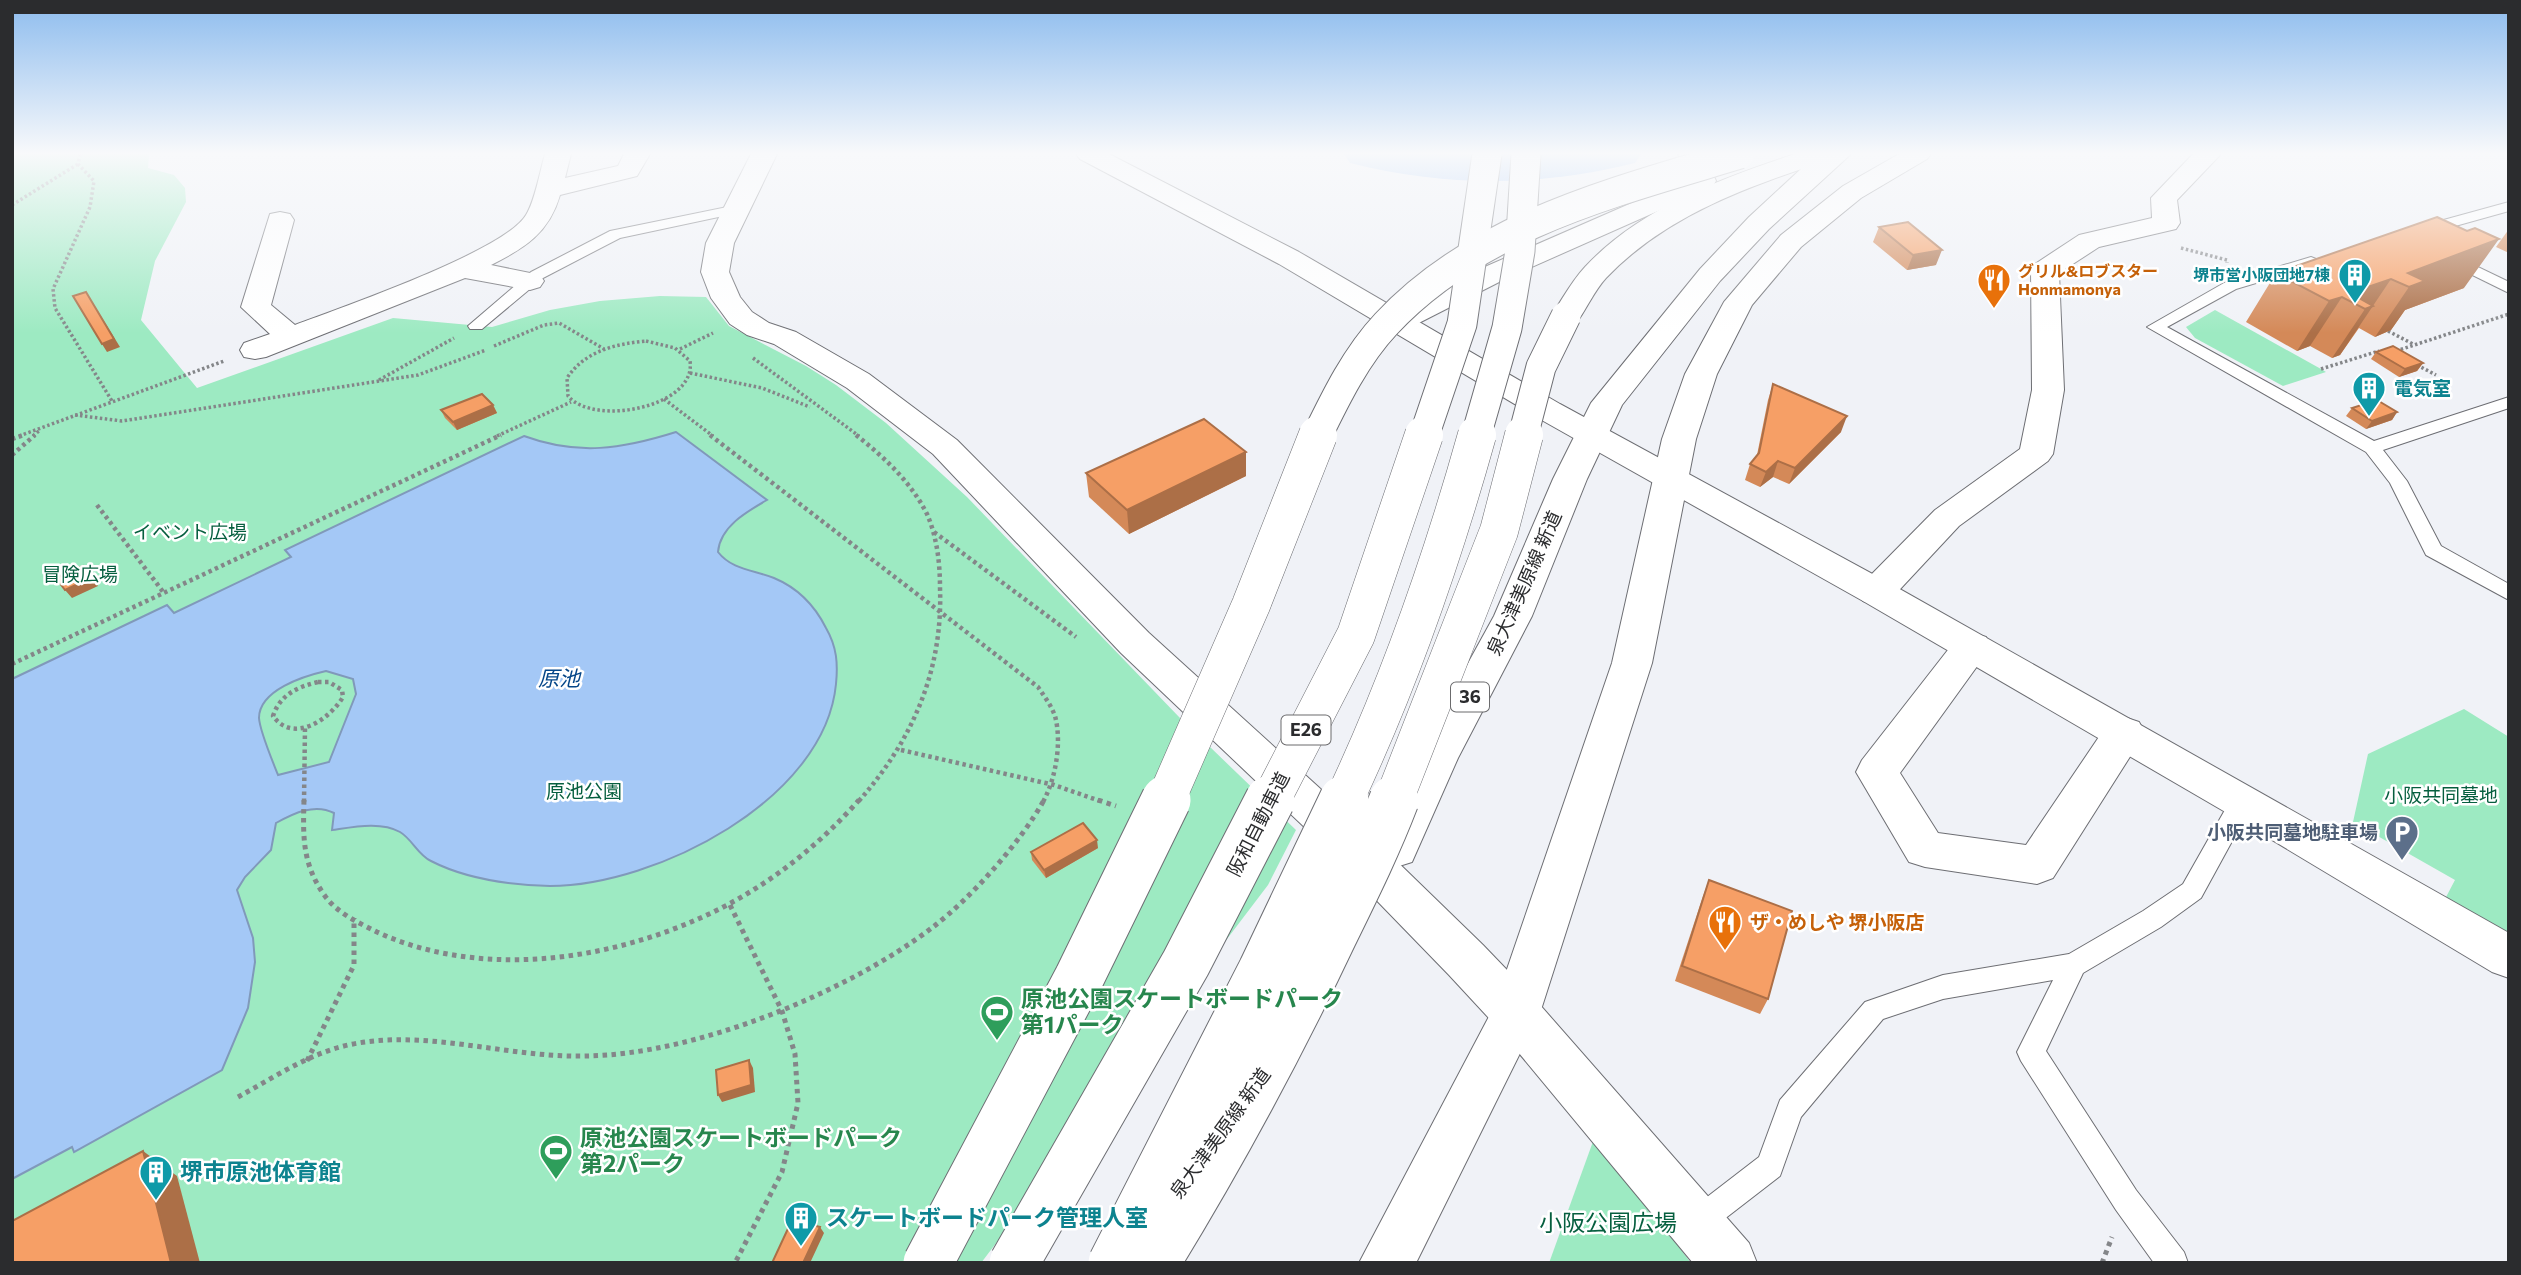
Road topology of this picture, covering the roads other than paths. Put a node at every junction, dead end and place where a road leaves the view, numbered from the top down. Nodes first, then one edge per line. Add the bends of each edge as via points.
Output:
1 (539, 214) edge
2 (715, 214) edge
3 (735, 214) edge
4 (1203, 214) edge
5 (1480, 214) edge
6 (1522, 214) edge
7 (1563, 214) edge
8 (1629, 214) edge
9 (1669, 214) edge
10 (1769, 214) edge
11 (1825, 214) edge
12 (2165, 214) edge
13 (2482, 214) edge
14 (279, 220) dead end
15 (2327, 258) edge
16 (463, 269) junction
17 (530, 281) junction
18 (2509, 288) edge
19 (1396, 323) junction
20 (476, 326) road end
21 (290, 336) junction
22 (254, 350) road end
23 (2509, 402) edge
24 (1591, 434) junction
25 (2372, 448) junction
26 (1671, 477) junction
27 (1876, 592) junction
28 (2509, 593) edge
29 (1972, 646) junction
30 (2124, 733) junction
31 (2242, 801) junction
32 (1382, 879) junction
33 (2509, 957) edge
34 (2074, 965) junction
35 (1516, 1013) junction
36 (1695, 1224) junction
37 (928, 1263) edge
38 (1014, 1263) edge
39 (1113, 1263) edge
40 (1125, 1263) edge
41 (1155, 1263) edge
42 (1387, 1263) edge
43 (1729, 1263) edge
44 (2173, 1263) edge

1 - 16 main road via 519,238
2 - 17 lane via 615,234
3 - 32 main road via 720,243 715,272 741,318 858,381 946,447 1135,643 1332,826
4 - 19 main road via 1289,258
5 - 38 main road, 阪和自動車道 / E26, bridge via 1462,324 1356,635 1186,963
6 - 39 main road, bridge via 1507,328 1419,620 1361,765 1263,970
7 - 37 main road, bridge via 1492,243 1446,269 1413,296 1353,371 1293,490 1252,602 1163,806 1054,1027
8 - 19 main road via 1497,271
9 - 41 main road, bridge via 1633,238 1594,274 1566,316 1541,367 1499,531 1382,831 1311,981 1208,1177
10 - 24 main road, 泉大津美原線 新道 / 36 via 1710,275 1607,403
11 - 26 main road via 1791,241 1739,302 1701,374
12 - 27 main road via 2166,223 2089,241 2045,270 2048,390 2036,454 1947,518
13 - 18 lane via 2403,236
14 - 21 main road via 256,307
15 - 25 lane via 2230,286 2155,327
16 - 17 main road
16 - 21 main road
17 - 20 lane
19 - 24 main road
21 - 22 main road
23 - 25 lane
24 - 26 main road
24 - 32 main road, 泉大津美原線 新道 / 36 via 1513,616 1437,758
25 - 28 lane via 2398,481 2433,550
26 - 27 main road
26 - 35 main road via 1632,663
27 - 29 main road
29 - 30 main road
29 - 30 main road via 1877,772 1925,849 2037,865
30 - 31 main road
31 - 33 main road
31 - 34 lane via 2192,891
32 - 35 main road
32 - 40 main road, 泉大津美原線 新道 / 36 via 1355,936 1268,1068
34 - 36 lane via 1943,987 1874,1010 1790,1109 1770,1166
34 - 44 lane via 2031,1052 2126,1200
35 - 36 main road
35 - 42 main road
36 - 43 main road

